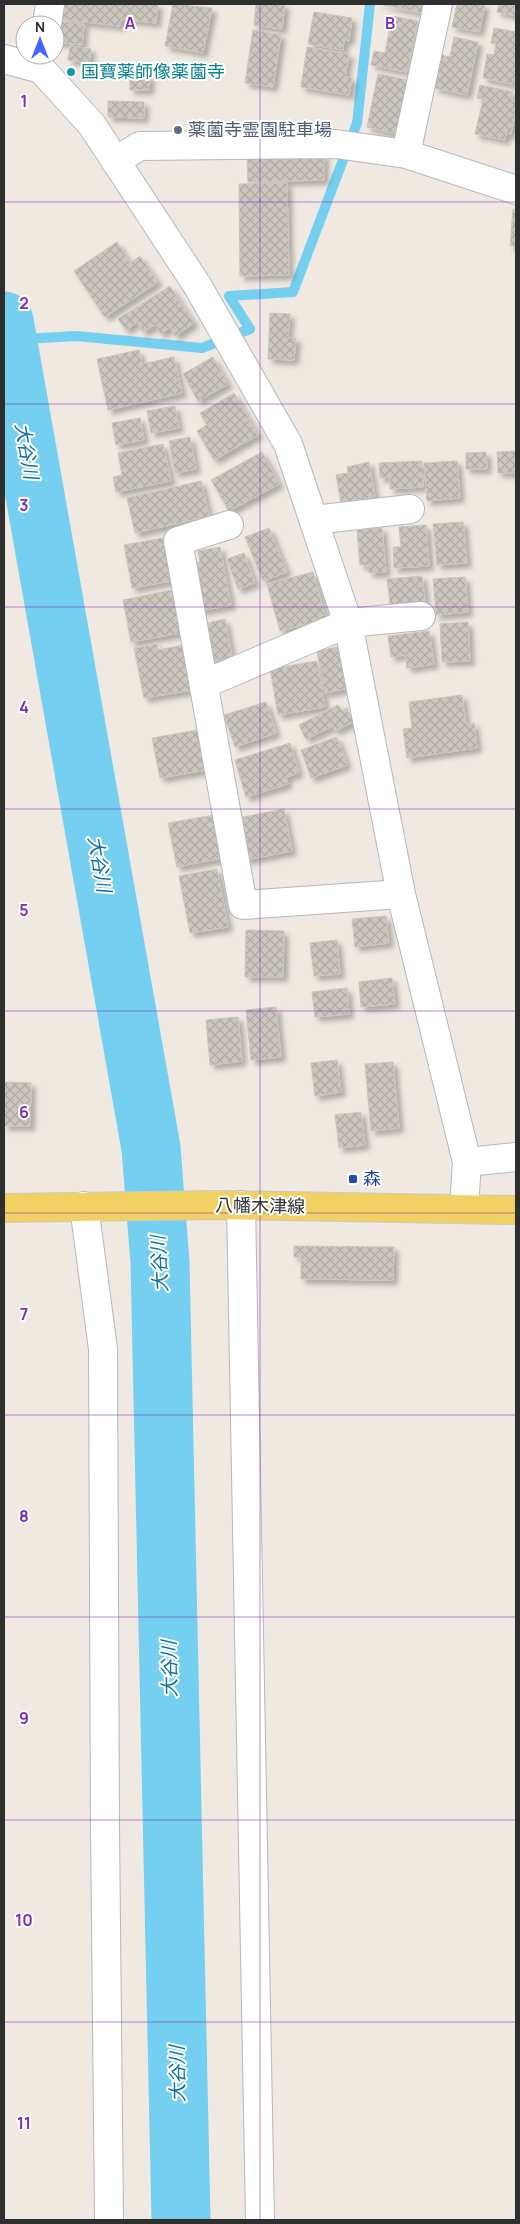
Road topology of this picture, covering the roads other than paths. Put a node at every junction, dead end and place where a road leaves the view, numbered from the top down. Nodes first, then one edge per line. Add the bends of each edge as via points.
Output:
1 (438, 4) edge
2 (44, 65) edge
3 (406, 154) junction
4 (115, 161) junction
5 (516, 186) edge
6 (410, 509) dead end
7 (314, 520) junction
8 (229, 525) dead end
9 (421, 616) dead end
10 (348, 623) junction
11 (204, 684) junction
12 (401, 894) junction
13 (516, 1157) edge
14 (467, 1162) junction
15 (229, 1205) junction
16 (94, 1206) junction
17 (4, 1208) edge
18 (464, 1208) junction
19 (516, 1210) edge
20 (109, 2220) edge
21 (260, 2220) edge

1 - 3 street
2 - 4 street via 92,124
3 - 4 street via 336,144 140,146
3 - 5 street
4 - 7 street via 197,284 288,444
6 - 7 street
7 - 10 street
8 - 11 street via 178,540
9 - 10 street
10 - 11 street
10 - 12 street
11 - 12 street via 243,905
12 - 14 street
13 - 14 street
14 - 18 street
15 - 16 main road, 八幡木津線
15 - 18 main road, 八幡木津線
15 - 21 street
16 - 17 main road, 八幡木津線
16 - 20 street via 103,1350
18 - 19 main road, 八幡木津線

